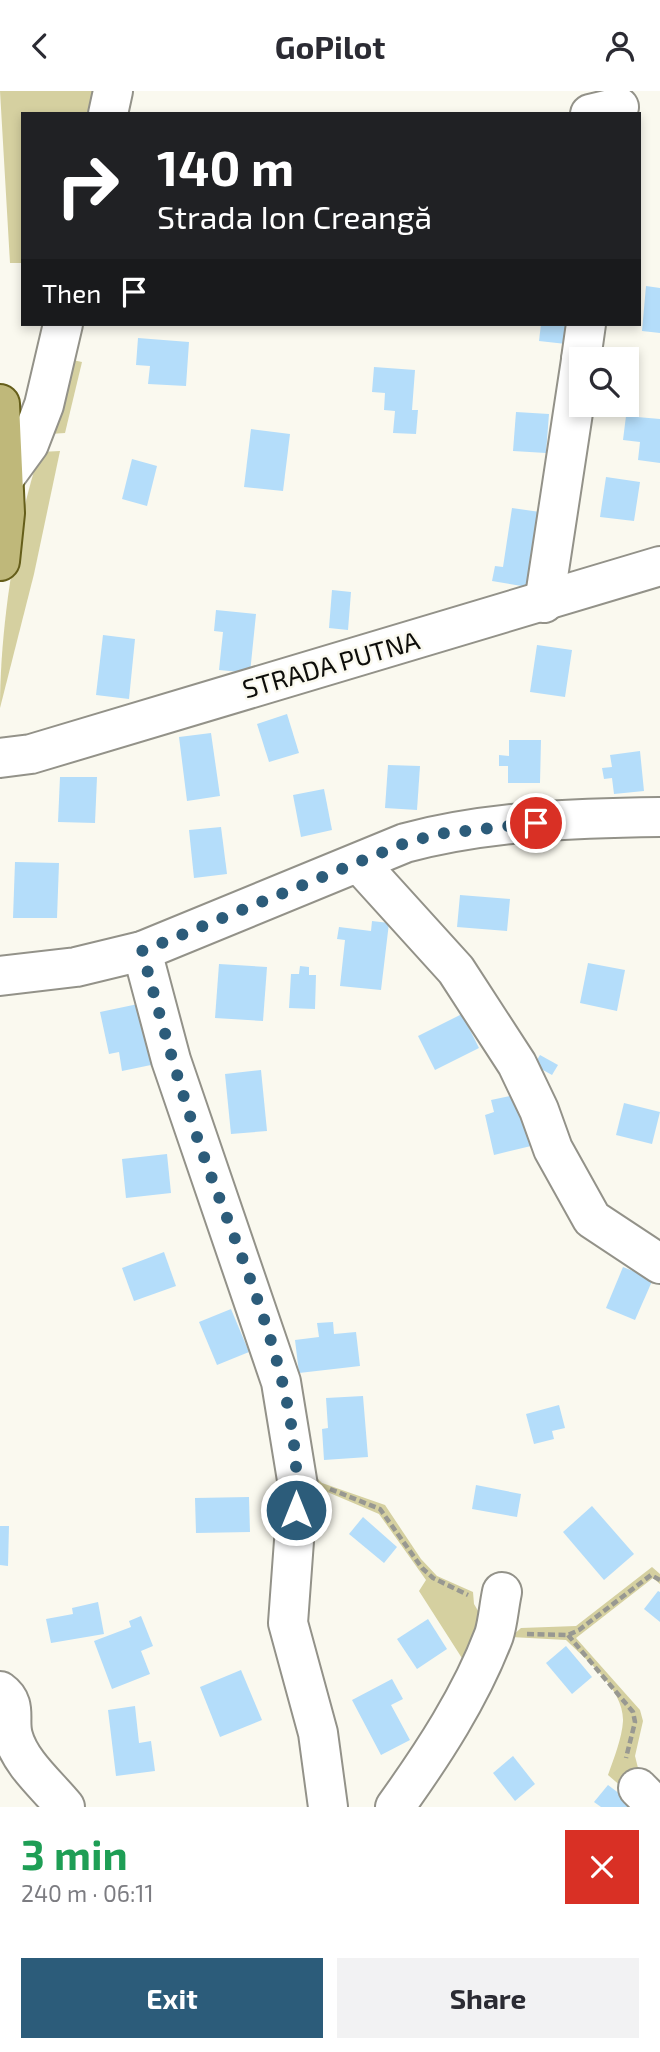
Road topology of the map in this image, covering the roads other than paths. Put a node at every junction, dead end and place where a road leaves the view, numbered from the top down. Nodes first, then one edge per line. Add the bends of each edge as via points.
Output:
1 (113, 91) edge
2 (108, 112) edge
3 (63, 326) edge
4 (586, 326) edge
5 (583, 347) edge
6 (0, 404) edge
7 (572, 417) edge
8 (5, 477) junction
9 (0, 561) edge
10 (660, 566) edge
11 (544, 603) junction
12 (0, 758) edge
13 (660, 817) edge
14 (359, 863) junction
15 (142, 951) junction
16 (0, 975) edge
17 (660, 1264) edge
18 (486, 1595) road end
19 (0, 1691) edge
20 (65, 1807) edge
21 (328, 1807) edge
22 (395, 1807) edge

1 - 2 street
3 - 8 street via 44,405 29,444
4 - 5 street
6 - 8 main road
7 - 11 street
8 - 9 main road
10 - 11 street, STRADA PUTNA
11 - 12 street, STRADA PUTNA via 31,754
13 - 14 street via 438,834
14 - 15 street
14 - 17 street via 456,970 517,1065 553,1149 592,1219
15 - 16 street via 76,967
15 - 21 street via 171,1060 281,1382 298,1486 288,1623 317,1733
18 - 22 street via 494,1633 434,1753
19 - 20 street via 12,1708 12,1735 21,1756

